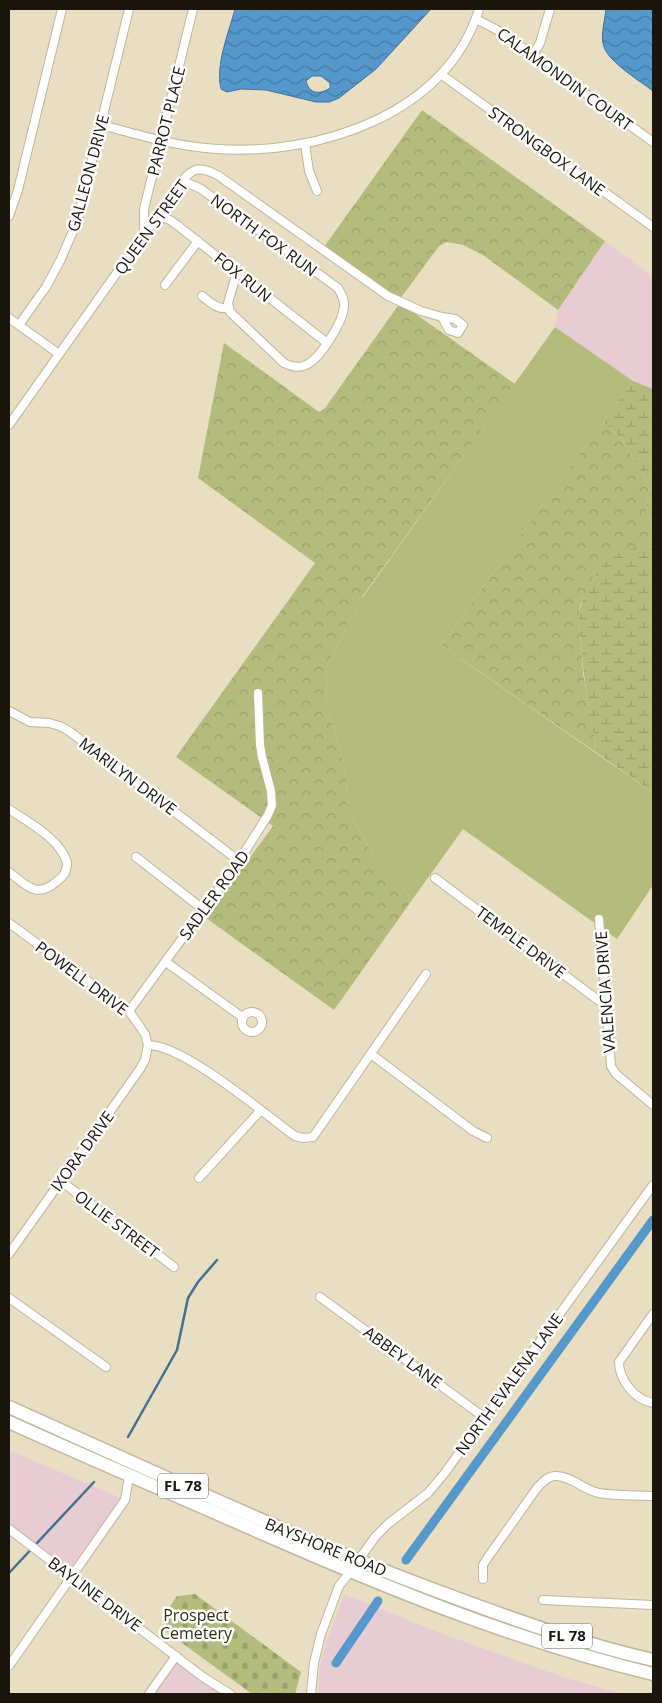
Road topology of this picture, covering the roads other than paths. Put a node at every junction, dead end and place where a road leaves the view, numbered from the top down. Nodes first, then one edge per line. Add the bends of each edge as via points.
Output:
1 (62, 9) edge
2 (129, 9) edge
3 (192, 9) edge
4 (479, 9) edge
5 (550, 9) edge
6 (476, 19) junction
7 (533, 55) junction
8 (442, 75) junction
9 (102, 125) junction
10 (162, 140) junction
11 (653, 142) edge
12 (305, 144) junction
13 (180, 184) junction
14 (317, 191) dead end
15 (9, 216) edge
16 (157, 216) junction
17 (653, 228) edge
18 (144, 234) junction
19 (198, 241) junction
20 (237, 272) junction
21 (165, 285) dead end
22 (202, 296) dead end
23 (230, 308) junction
24 (442, 317) dead end
25 (9, 318) edge
26 (20, 325) junction
27 (327, 343) junction
28 (59, 354) junction
29 (10, 419) edge
30 (258, 693) dead end
31 (9, 711) edge
32 (9, 809) edge
33 (136, 857) dead end
34 (239, 860) junction
35 (9, 872) edge
36 (435, 878) dead end
37 (204, 910) junction
38 (599, 919) dead end
39 (9, 923) edge
40 (166, 962) junction
41 (426, 974) dead end
42 (606, 1006) junction
43 (129, 1011) junction
44 (242, 1017) dead end
45 (148, 1045) junction
46 (371, 1054) junction
47 (653, 1105) edge
48 (260, 1111) junction
49 (486, 1138) dead end
50 (199, 1178) dead end
51 (61, 1181) junction
52 (653, 1185) edge
53 (9, 1254) edge
54 (174, 1267) dead end
55 (320, 1297) dead end
56 (9, 1298) edge
57 (653, 1314) edge
58 (106, 1367) dead end
59 (653, 1403) edge
60 (9, 1407) edge
61 (9, 1413) edge
62 (486, 1418) junction
63 (9, 1422) edge
64 (79, 1438) junction
65 (129, 1476) junction
66 (653, 1496) edge
67 (9, 1529) edge
68 (354, 1566) junction
69 (72, 1577) junction
70 (483, 1579) dead end
71 (543, 1600) dead end
72 (653, 1605) edge
73 (176, 1656) junction
74 (653, 1660) edge
75 (9, 1666) edge
76 (653, 1674) edge
77 (149, 1694) edge
78 (230, 1694) edge
79 (311, 1694) edge

1 - 15 street
2 - 9 street, GALLEON DRIVE
3 - 10 street, PARROT PLACE
4 - 6 street
5 - 7 street
6 - 7 street, CALAMONDIN COURT
6 - 8 street via 465,42
7 - 11 street, CALAMONDIN COURT
8 - 12 street via 404,104 364,126
8 - 17 street, STRONGBOX LANE
9 - 10 street
9 - 26 street, GALLEON DRIVE via 70,240 46,287
10 - 12 street via 216,150 273,149
10 - 18 street, PARROT PLACE via 144,209
12 - 14 street via 309,171
13 - 16 street, QUEEN STREET
13 - 24 street, QUEEN STREET via 197,169 206,169 388,296
13 - 27 street, NORTH FOX RUN via 202,188 338,288 344,307
16 - 18 street, QUEEN STREET
16 - 19 street, FOX RUN via 170,220
18 - 28 street, QUEEN STREET
19 - 20 street, FOX RUN
19 - 21 street
20 - 23 street via 228,303
20 - 27 street, FOX RUN
22 - 23 street via 217,307
23 - 27 street via 230,312 292,367 311,362
25 - 26 street
26 - 28 street
28 - 29 street, QUEEN STREET
30 - 34 street, SADLER ROAD via 260,744 272,805 264,824
31 - 34 street, MARILYN DRIVE via 30,722 50,723 69,731
32 - 35 street via 53,841 68,862 64,875 52,887 41,891 32,889
33 - 37 street
34 - 37 street, SADLER ROAD
36 - 42 street, TEMPLE DRIVE
37 - 40 street, SADLER ROAD
38 - 42 street, VALENCIA DRIVE
39 - 43 street, POWELL DRIVE
40 - 43 street, SADLER ROAD
40 - 44 street
41 - 46 street
42 - 47 street, VALENCIA DRIVE via 611,1066
43 - 45 street, POWELL DRIVE via 145,1034
45 - 48 street via 165,1047 216,1077
45 - 51 street, IXORA DRIVE via 140,1069
46 - 48 street via 313,1137 294,1136
46 - 49 street
48 - 50 street
51 - 53 street, IXORA DRIVE
51 - 54 street, OLLIE STREET
52 - 62 street, NORTH EVALENA LANE
55 - 62 street, ABBEY LANE
56 - 58 street
57 - 59 street via 619,1362 619,1371 628,1386 641,1398
60 - 64 main road, BAYSHORE ROAD / FL 78
61 - 64 main road via 64,1438
62 - 68 street, NORTH EVALENA LANE via 428,1493 388,1524 369,1543
63 - 65 main road, BAYSHORE ROAD / FL 78
64 - 68 main road, BAYSHORE ROAD / FL 78
65 - 68 main road, BAYSHORE ROAD / FL 78
65 - 69 street via 125,1500
66 - 70 street via 599,1493 554,1475 537,1488 488,1557 483,1566
67 - 69 street, BAYLINE DRIVE
68 - 74 main road, BAYSHORE ROAD / FL 78 via 519,1621
68 - 76 main road, BAYSHORE ROAD / FL 78 via 497,1628
68 - 79 street, NORTH EVALENA LANE via 338,1586 321,1634
69 - 73 street, BAYLINE DRIVE
69 - 75 street
71 - 72 street
73 - 77 street
73 - 78 street, BAYLINE DRIVE

